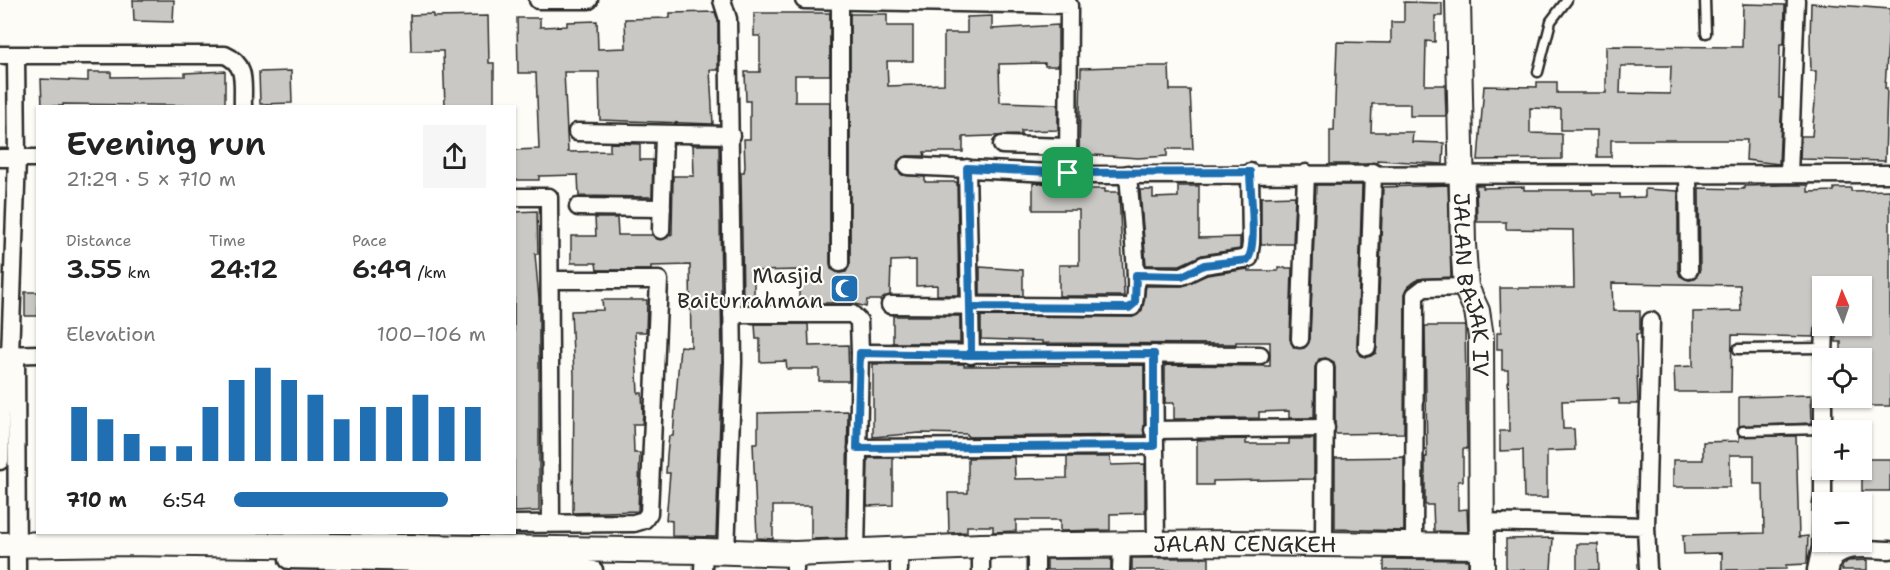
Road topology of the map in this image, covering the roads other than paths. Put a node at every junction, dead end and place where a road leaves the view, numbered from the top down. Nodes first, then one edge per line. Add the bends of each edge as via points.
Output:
1 (538, 0) edge
2 (589, 0) edge
3 (722, 0) edge
4 (804, 0) edge
5 (1458, 0) edge
6 (1567, 0) edge
7 (1705, 0) edge
8 (1796, 0) edge
9 (840, 2) junction
10 (1706, 33) dead end
11 (8, 55) edge
12 (1538, 72) dead end
13 (243, 105) edge
14 (577, 132) dead end
15 (664, 135) junction
16 (731, 135) junction
17 (1002, 145) dead end
18 (1068, 147) junction
19 (8, 158) edge
20 (36, 158) edge
21 (907, 166) dead end
22 (967, 168) junction
23 (1250, 172) junction
24 (1373, 172) junction
25 (1461, 172) junction
26 (1068, 173) junction
27 (1306, 173) junction
28 (1128, 174) junction
29 (1688, 174) junction
30 (1789, 174) junction
31 (1890, 174) edge
32 (516, 197) edge
33 (578, 207) dead end
34 (662, 208) junction
35 (661, 230) dead end
36 (840, 262) dead end
37 (1689, 270) dead end
38 (1136, 275) junction
39 (550, 280) junction
40 (1466, 287) junction
41 (890, 305) dead end
42 (971, 307) junction
43 (732, 314) junction
44 (1651, 321) dead end
45 (1300, 339) dead end
46 (1367, 347) dead end
47 (1738, 349) dead end
48 (1812, 352) edge
49 (860, 353) junction
50 (36, 354) edge
51 (1154, 354) junction
52 (7, 355) edge
53 (971, 355) junction
54 (1260, 355) dead end
55 (1325, 368) dead end
56 (1326, 428) junction
57 (1812, 430) edge
58 (1743, 431) dead end
59 (1154, 438) junction
60 (857, 448) junction
61 (0, 461) edge
62 (551, 523) junction
63 (516, 524) edge
64 (1646, 526) junction
65 (1482, 534) junction
66 (124, 538) edge
67 (434, 540) edge
68 (1324, 542) junction
69 (9, 544) edge
70 (1156, 544) junction
71 (1036, 545) junction
72 (1122, 545) junction
73 (981, 546) junction
74 (1414, 546) junction
75 (1890, 550) edge
76 (1820, 552) edge
77 (343, 553) junction
78 (856, 553) junction
79 (711, 558) edge
80 (288, 559) edge
81 (899, 560) edge
82 (795, 562) edge
83 (16, 570) edge
84 (594, 570) edge
85 (981, 570) edge
86 (1036, 570) edge
87 (1121, 570) edge
88 (1482, 570) edge
89 (1648, 570) edge
90 (1816, 570) edge
91 (1830, 570) edge

1 - 2 street
3 - 16 street via 728,19
4 - 9 street
5 - 25 street, JALAN BAJAK IV
6 - 12 lane via 1551,21
7 - 10 lane
8 - 30 street
9 - 18 street via 1067,4 1071,11
9 - 36 street
11 - 13 street via 225,56 240,66
11 - 19 street
14 - 15 street
15 - 16 street
15 - 34 street
16 - 43 street
17 - 18 street
18 - 26 street
19 - 20 street
19 - 52 street
21 - 22 street
22 - 26 street
22 - 42 street
23 - 27 street
23 - 28 street
23 - 38 street via 1249,258 1204,265 1182,276
24 - 25 street
24 - 27 street
24 - 46 street
25 - 29 street
25 - 40 street, JALAN BAJAK IV
26 - 28 street
27 - 45 street
28 - 38 street
29 - 30 street
29 - 37 street
30 - 31 street
32 - 39 street via 549,198
33 - 34 street
34 - 35 street
38 - 42 street via 1135,303 1129,308
39 - 62 street
39 - 62 street via 659,280 649,513 644,520 634,523
40 - 65 street, JALAN BAJAK IV via 1477,311 1481,336
40 - 74 street via 1424,288 1415,295
41 - 42 street
42 - 53 street
43 - 49 street via 852,314 859,321
43 - 79 street via 732,417
44 - 64 street
47 - 48 lane
49 - 53 street
49 - 60 street
50 - 52 street
51 - 53 street
51 - 54 street
51 - 59 street
52 - 61 street
52 - 69 street
55 - 56 street
56 - 59 street
56 - 68 street
57 - 58 lane
59 - 60 street
59 - 70 street
60 - 78 street
62 - 63 street
64 - 65 street
64 - 89 street
65 - 74 street, JALAN CENGKEH
65 - 88 street, JALAN BAJAK IV
66 - 69 street, JALAN CENGKEH
66 - 80 street, JALAN CENGKEH
67 - 77 street, JALAN CENGKEH
67 - 79 street, JALAN CENGKEH
68 - 70 street, JALAN CENGKEH
68 - 74 street, JALAN CENGKEH
69 - 83 street
70 - 72 street, JALAN CENGKEH
71 - 72 street, JALAN CENGKEH
71 - 73 street, JALAN CENGKEH
71 - 86 street
72 - 87 street
73 - 81 street, JALAN CENGKEH
73 - 85 street
75 - 91 street via 1839,552 1832,558
76 - 90 street
77 - 80 street, JALAN CENGKEH
77 - 84 street
78 - 81 street, JALAN CENGKEH
78 - 82 street, JALAN CENGKEH
79 - 82 street, JALAN CENGKEH

